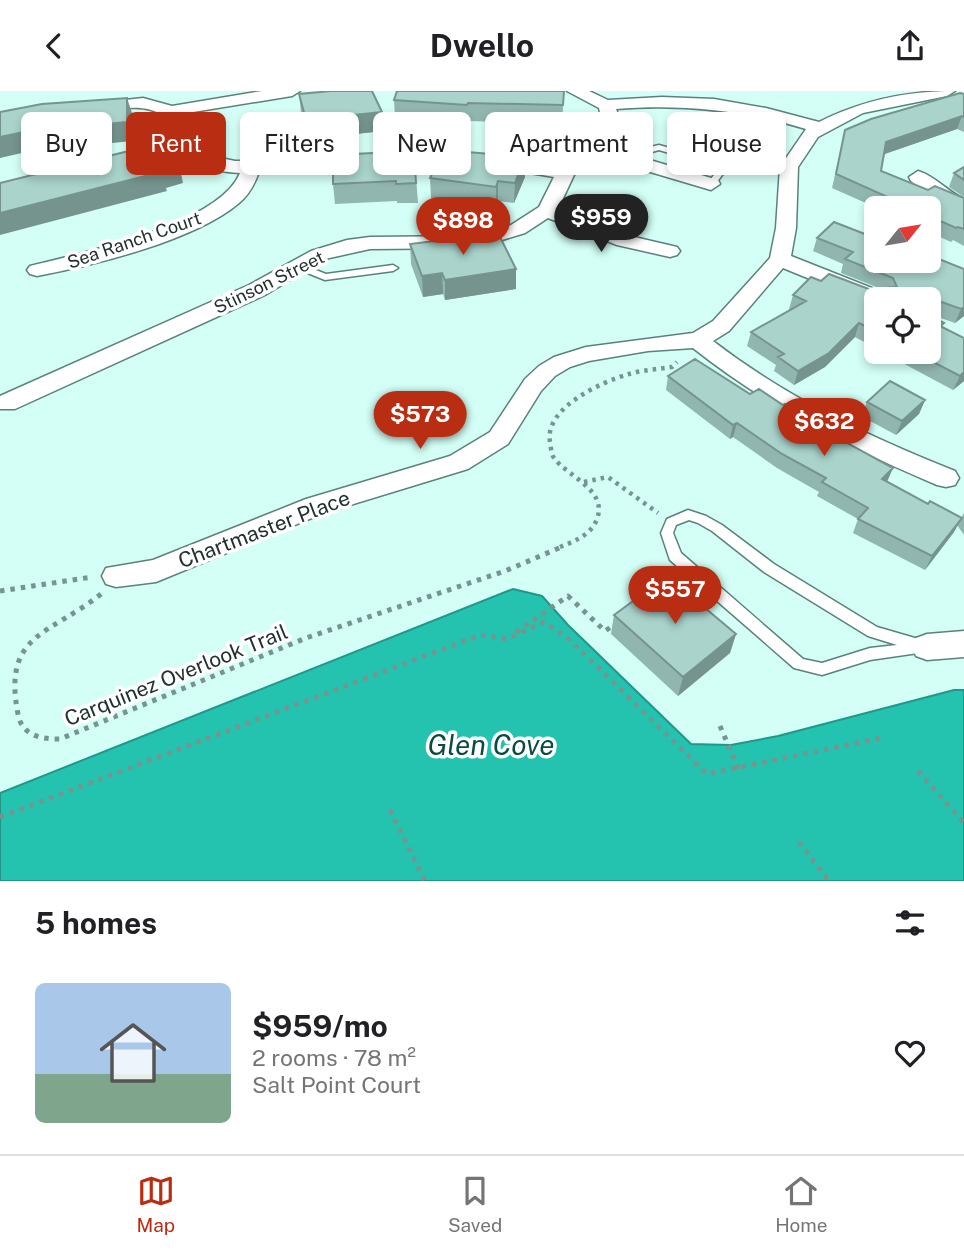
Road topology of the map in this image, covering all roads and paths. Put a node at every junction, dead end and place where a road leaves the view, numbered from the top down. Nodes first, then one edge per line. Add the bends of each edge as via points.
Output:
1 (292, 91) edge
2 (575, 91) edge
3 (947, 91) edge
4 (606, 105) junction
5 (170, 111) joint
6 (77, 112) edge
7 (609, 112) edge
8 (820, 128) junction
9 (485, 162) edge
10 (359, 163) edge
11 (653, 167) edge
12 (249, 175) edge
13 (564, 175) edge
14 (918, 177) dead end
15 (711, 184) dead end
16 (964, 206) edge
17 (546, 211) junction
18 (670, 251) dead end
19 (780, 259) junction
20 (298, 266) junction
21 (393, 268) dead end
22 (37, 270) dead end
23 (864, 293) edge
24 (698, 340) junction
25 (629, 374) dead end
26 (6, 403) dead end
27 (946, 478) dead end
28 (584, 482) junction
29 (671, 522) junction
30 (116, 576) junction
31 (0, 591) edge
32 (627, 616) edge
33 (507, 639) junction
34 (964, 644) edge
35 (927, 647) junction
36 (720, 726) dead end
37 (881, 738) dead end
38 (739, 770) junction
39 (918, 771) dead end
40 (390, 810) dead end
41 (0, 817) edge
42 (964, 823) edge
43 (799, 842) dead end
44 (425, 881) edge
45 (829, 881) edge

1 - 5 street
2 - 4 street
3 - 8 street via 858,109
4 - 7 street
4 - 8 street via 666,101 729,105
5 - 6 street via 129,104
8 - 19 street via 789,167
9 - 10 street
11 - 15 street
12 - 22 street, Sea Ranch Court via 231,201 204,216 65,266
13 - 17 street
14 - 16 street via 943,197
17 - 18 street via 624,241
17 - 20 street, Stinson Street via 517,229 476,241 347,246
19 - 23 street
19 - 24 street via 721,326
20 - 21 lane via 325,277
20 - 26 street, Stinson Street
24 - 27 street via 746,377 871,448
24 - 30 street, Chartmaster Place via 586,354 562,362 533,385 499,438 459,463 314,506 156,571
25 - 28 path via 571,402 548,432 552,456
28 - 29 path via 608,477
28 - 30 path, Carquinez Overlook Trail via 597,497 600,510 582,538 505,571 294,643 60,739 32,736 18,720 13,690 19,650 48,625 91,603
29 - 35 lane via 688,515 702,519 824,605 873,632
29 - 35 lane via 667,533 675,556 799,664 822,669 870,654
30 - 31 path via 102,574
32 - 33 path via 605,631 568,597
33 - 38 path via 544,622 570,640 707,774
33 - 41 path via 480,635
34 - 35 street
36 - 38 path
37 - 38 path
39 - 42 path
40 - 44 path
43 - 45 path

